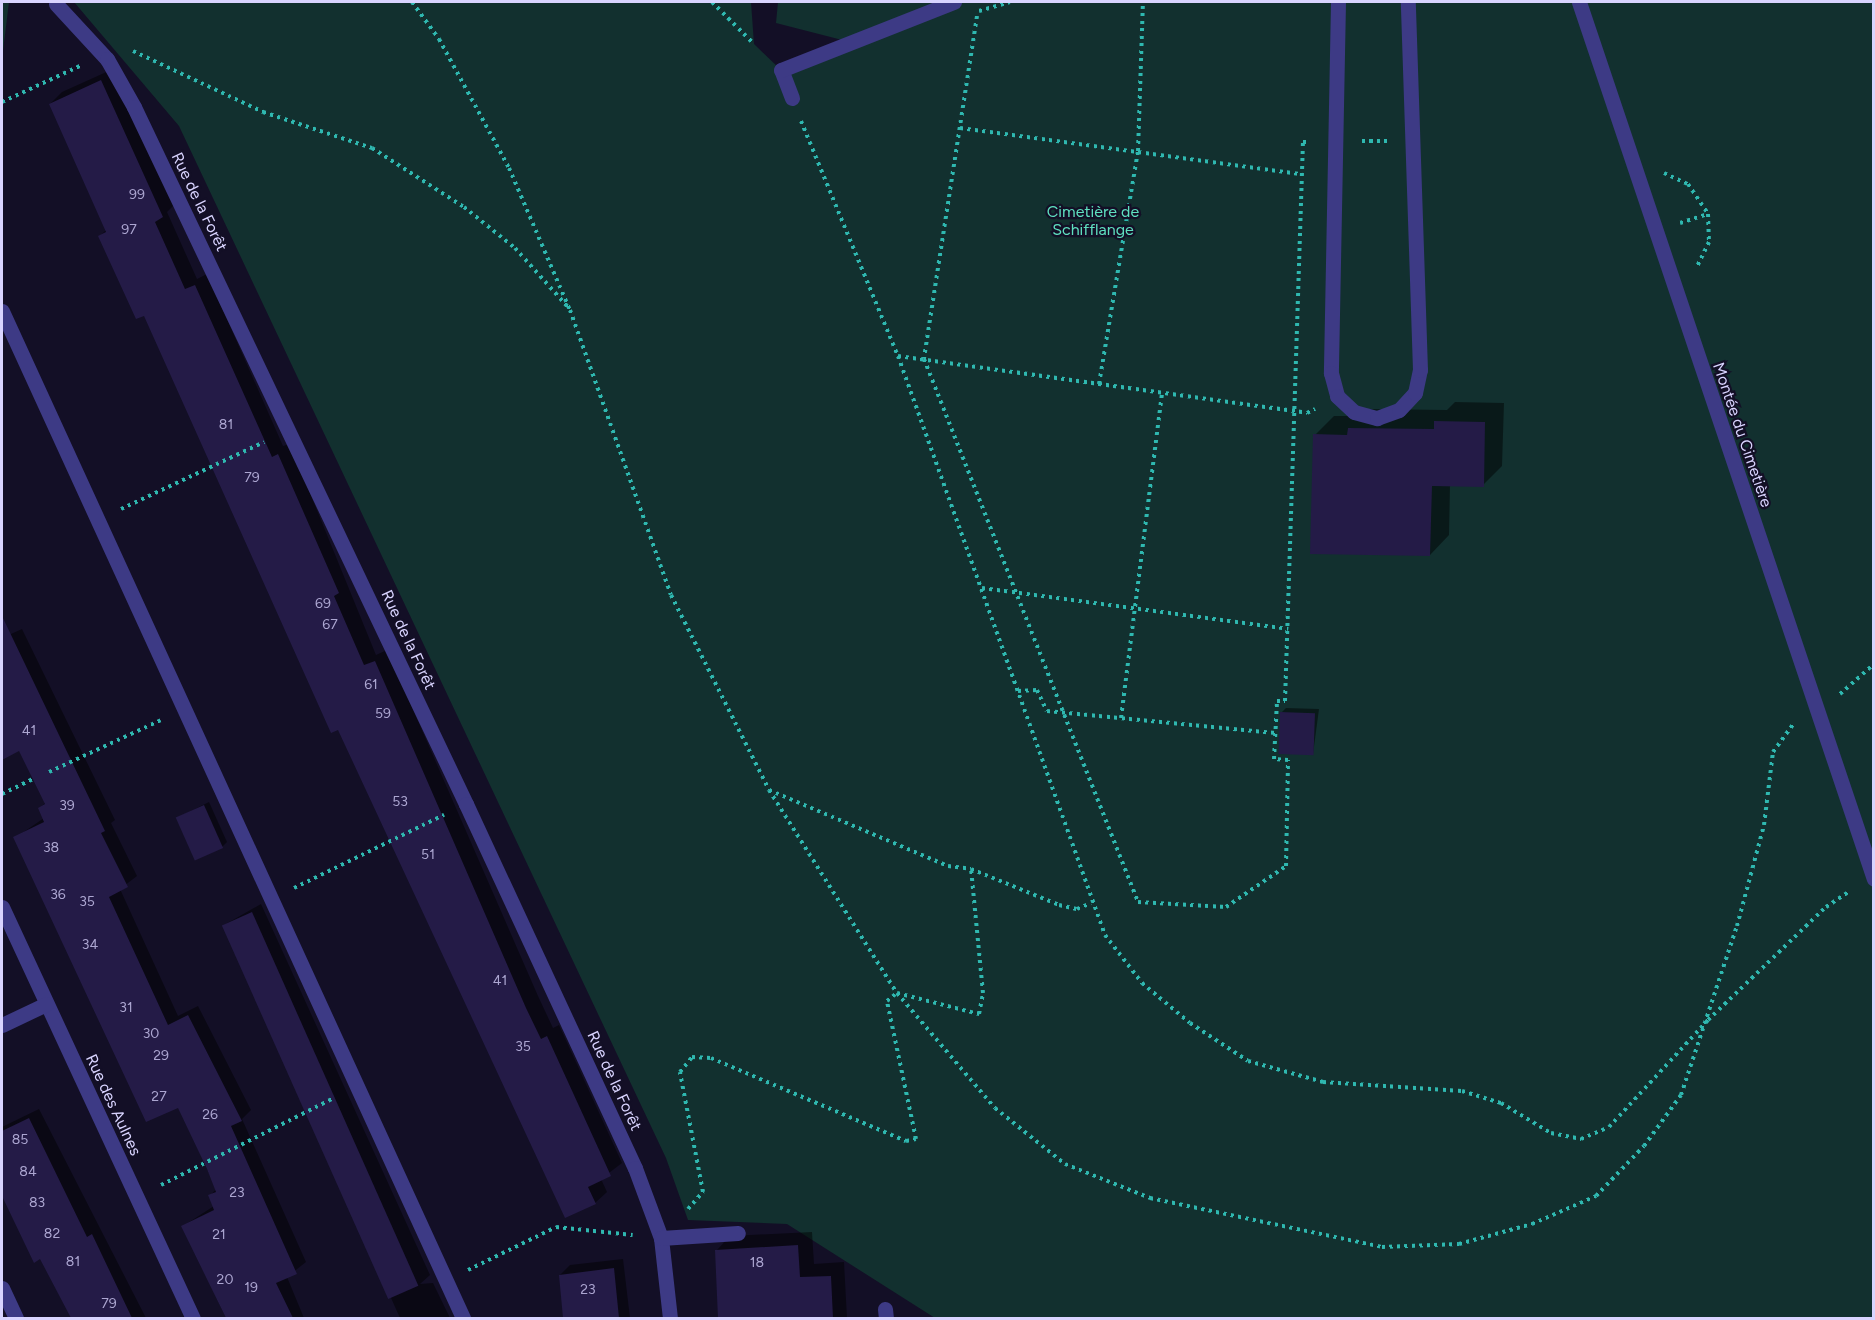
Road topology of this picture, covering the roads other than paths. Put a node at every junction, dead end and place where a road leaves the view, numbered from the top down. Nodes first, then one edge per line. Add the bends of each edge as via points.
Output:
1 (954, 2) edge
2 (1338, 2) edge
3 (1408, 2) edge
4 (1579, 2) edge
5 (56, 4) dead end
6 (792, 98) road end
7 (2, 311) edge
8 (1874, 879) edge
9 (2, 908) edge
10 (46, 1004) junction
11 (2, 1025) edge
12 (738, 1233) dead end
13 (661, 1238) junction
14 (2, 1288) edge
15 (16, 1318) edge
16 (193, 1318) edge
17 (463, 1318) edge
18 (670, 1318) edge

1 - 6 street via 781,70
2 - 3 street via 1332,142 1331,373 1337,396 1354,412 1377,418 1399,410 1415,393 1420,370
4 - 8 street, Montée du Cimetière via 1672,290
5 - 13 street, Rue de la Forêt via 107,59 289,430 635,1168
7 - 17 street
9 - 10 street, Rue des Aulnes
10 - 11 street
10 - 16 street, Rue des Aulnes
12 - 13 street
13 - 18 street, Rue de la Forêt
14 - 15 street

